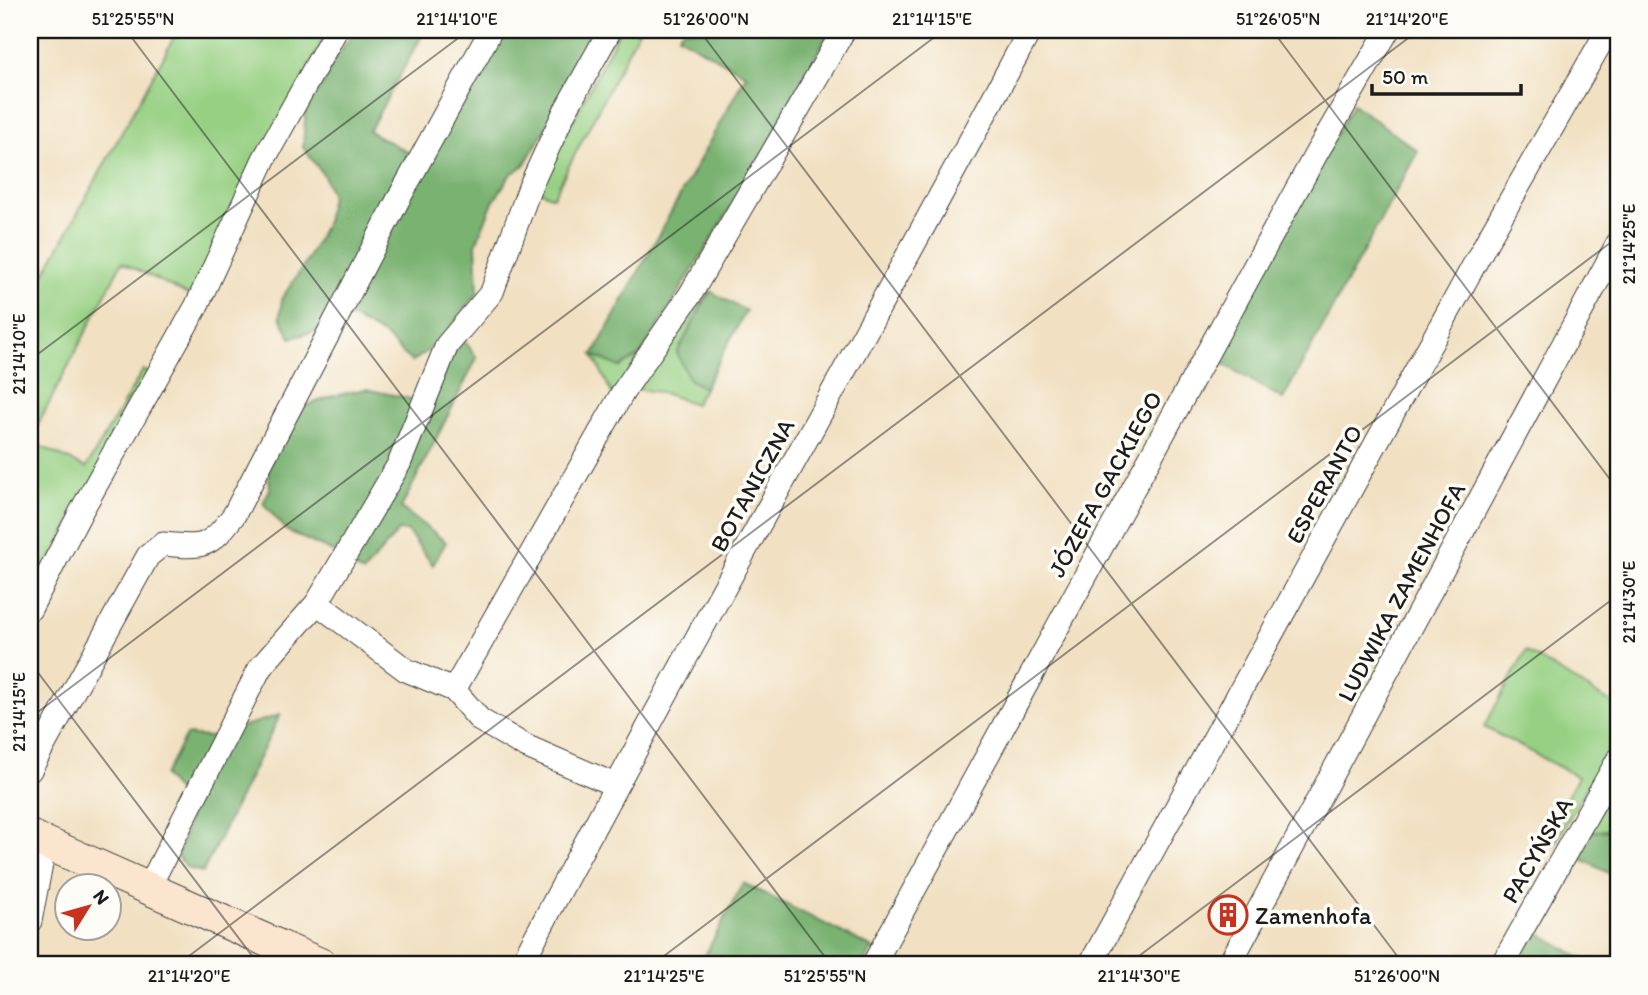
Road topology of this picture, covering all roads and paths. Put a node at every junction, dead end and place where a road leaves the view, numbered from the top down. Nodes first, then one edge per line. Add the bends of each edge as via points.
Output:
1 (336, 30) edge
2 (491, 30) edge
3 (610, 30) edge
4 (844, 30) edge
5 (1030, 30) edge
6 (1388, 30) edge
7 (1608, 30) edge
8 (1618, 243) edge
9 (317, 603) junction
10 (30, 609) edge
11 (454, 690) junction
12 (1618, 760) edge
13 (30, 771) edge
14 (615, 785) junction
15 (37, 839) edge
16 (148, 889) junction
17 (30, 921) edge
18 (322, 965) edge
19 (521, 965) edge
20 (873, 965) edge
21 (1090, 965) edge
22 (1229, 965) edge
23 (1502, 965) edge

1 - 10 street via 264,159 196,307
2 - 13 street via 234,514 215,539 194,547 163,544 148,556
3 - 9 street via 530,187 492,292 447,345 399,464
4 - 11 street via 690,295 623,393
5 - 14 street, BOTANICZNA
6 - 20 street, JÓZEFA GACKIEGO
7 - 21 street, ESPERANTO
8 - 22 street, LUDWIKA ZAMENHOFA
9 - 11 street via 406,670
9 - 16 street via 260,668
11 - 14 street via 480,720 502,733
12 - 23 street, PACYŃSKA
14 - 19 street, BOTANICZNA
15 - 16 main road
15 - 17 street
16 - 18 main road

